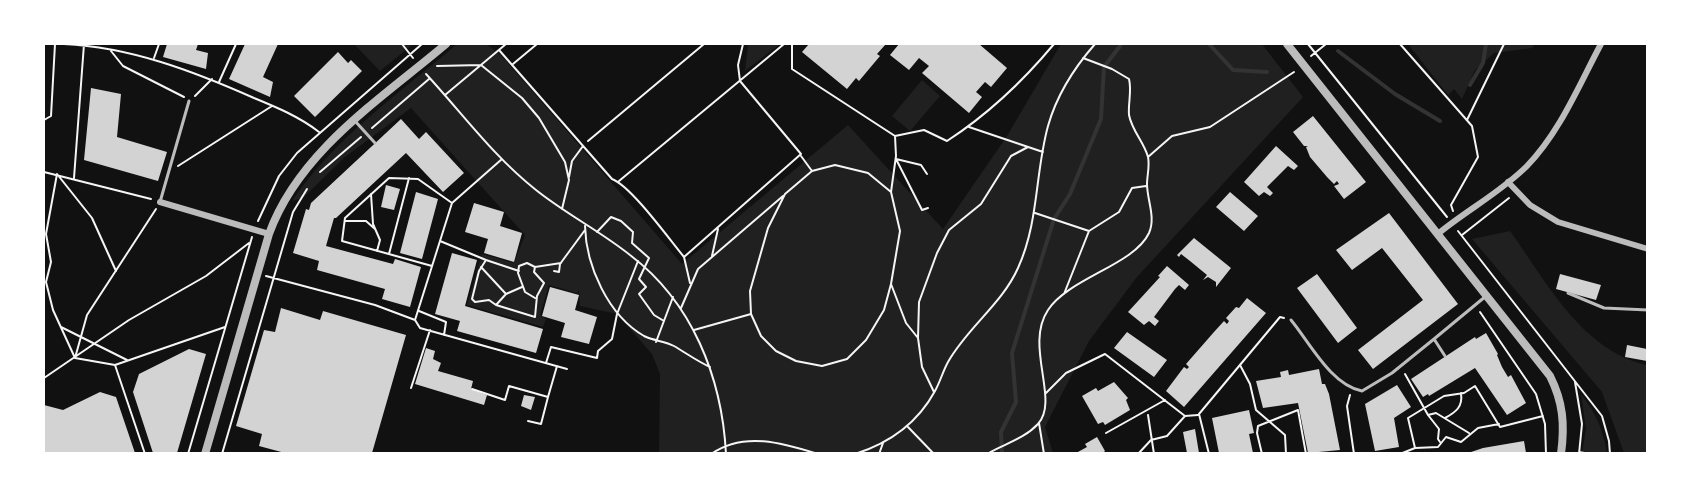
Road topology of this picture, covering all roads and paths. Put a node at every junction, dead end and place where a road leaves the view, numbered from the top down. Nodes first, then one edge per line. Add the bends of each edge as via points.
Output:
1 (56, 44) edge
2 (64, 44) edge
3 (84, 44) edge
4 (159, 44) edge
5 (236, 44) edge
6 (402, 44) edge
7 (446, 44) edge
8 (506, 44) edge
9 (537, 44) edge
10 (704, 44) edge
11 (743, 44) edge
12 (784, 44) edge
13 (792, 44) edge
14 (1054, 44) edge
15 (1095, 44) edge
16 (1308, 44) edge
17 (1326, 44) edge
18 (1400, 44) edge
19 (1504, 44) edge
20 (1601, 44) edge
21 (1290, 47) edge
22 (111, 50) junction
23 (499, 50) junction
24 (1083, 58) junction
25 (1309, 58) dead end
26 (154, 59) junction
27 (513, 64) junction
28 (481, 65) junction
29 (419, 66) junction
30 (1300, 66) dead end
31 (430, 78) junction
32 (212, 80) junction
33 (740, 81) junction
34 (218, 82) junction
35 (445, 95) junction
36 (189, 101) junction
37 (272, 105) junction
38 (44, 120) edge
39 (1467, 120) junction
40 (355, 121) junction
41 (969, 127) junction
42 (319, 132) dead end
43 (366, 133) junction
44 (895, 136) junction
45 (588, 141) dead end
46 (375, 143) dead end
47 (583, 146) junction
48 (1028, 147) junction
49 (1043, 152) junction
50 (801, 156) junction
51 (1148, 157) junction
52 (502, 159) junction
53 (896, 159) junction
54 (812, 171) junction
55 (44, 172) edge
56 (168, 172) junction
57 (57, 174) junction
58 (927, 174) dead end
59 (314, 177) dead end
60 (74, 178) junction
61 (409, 178) junction
62 (569, 180) junction
63 (619, 181) junction
64 (1508, 182) junction
65 (309, 186) dead end
66 (1147, 186) junction
67 (891, 192) junction
68 (1518, 192) junction
69 (371, 194) junction
70 (785, 194) junction
71 (160, 202) junction
72 (452, 203) junction
73 (928, 208) dead end
74 (562, 210) junction
75 (374, 213) junction
76 (1035, 213) junction
77 (345, 221) junction
78 (366, 221) junction
79 (1454, 221) junction
80 (585, 225) junction
81 (718, 227) junction
82 (376, 230) junction
83 (585, 230) junction
84 (1089, 231) junction
85 (597, 232) junction
86 (1439, 233) junction
87 (269, 234) junction
88 (1461, 235) junction
89 (440, 241) junction
90 (250, 242) dead end
91 (1647, 249) edge
92 (377, 251) junction
93 (389, 254) junction
94 (712, 256) junction
95 (684, 257) junction
96 (486, 260) junction
97 (638, 261) junction
98 (561, 263) junction
99 (432, 266) junction
100 (644, 266) junction
101 (481, 267) junction
102 (535, 267) junction
103 (116, 271) junction
104 (519, 271) junction
105 (554, 271) dead end
106 (258, 274) junction
107 (273, 277) junction
108 (690, 284) junction
109 (891, 284) junction
110 (522, 287) junction
111 (1569, 293) dead end
112 (506, 294) junction
113 (1064, 294) junction
114 (1488, 295) junction
115 (673, 297) junction
116 (536, 298) junction
117 (496, 305) junction
118 (1474, 306) junction
119 (681, 309) junction
120 (418, 310) junction
121 (1647, 310) edge
122 (617, 314) junction
123 (751, 314) junction
124 (415, 320) junction
125 (1291, 320) joint
126 (664, 321) junction
127 (61, 327) junction
128 (225, 327) dead end
129 (430, 330) junction
130 (694, 330) junction
131 (444, 334) junction
132 (79, 336) junction
133 (918, 338) junction
134 (1434, 339) junction
135 (656, 342) junction
136 (96, 345) junction
137 (1444, 356) dead end
138 (75, 358) junction
139 (127, 360) junction
140 (546, 363) junction
141 (115, 365) junction
142 (1240, 365) junction
143 (557, 366) junction
144 (1400, 366) junction
145 (710, 367) junction
146 (567, 369) dead end
147 (44, 378) edge
148 (1574, 380) junction
149 (411, 388) dead end
150 (472, 389) dead end
151 (1352, 389) junction
152 (934, 392) junction
153 (1046, 393) junction
154 (1461, 393) junction
155 (548, 397) junction
156 (1165, 400) junction
157 (1424, 408) junction
158 (1199, 414) junction
159 (1148, 415) dead end
160 (1428, 415) junction
161 (1185, 416) junction
162 (1543, 416) junction
163 (1444, 418) junction
164 (528, 421) dead end
165 (1040, 423) junction
166 (1271, 423) junction
167 (1499, 424) junction
168 (908, 428) junction
169 (1106, 433) dead end
170 (1469, 433) junction
171 (1151, 440) junction
172 (1440, 442) junction
173 (883, 443) junction
174 (726, 445) junction
175 (1415, 448) junction
176 (144, 453) edge
177 (205, 453) edge
178 (222, 453) edge
179 (711, 453) edge
180 (726, 453) edge
181 (818, 453) edge
182 (855, 453) edge
183 (879, 453) edge
184 (934, 453) edge
185 (987, 453) edge
186 (1044, 453) edge
187 (1138, 453) edge
188 (1154, 453) edge
189 (1209, 453) edge
190 (1262, 453) edge
191 (1286, 453) edge
192 (1306, 453) edge
193 (1354, 453) edge
194 (1400, 453) edge
195 (1546, 453) edge
196 (1561, 453) edge
197 (1579, 453) edge
198 (1590, 453) edge
199 (1610, 453) edge

1 - 38 path via 51,116
2 - 3 path
3 - 22 path
3 - 60 path
4 - 26 path
5 - 34 path
6 - 29 path
7 - 29 street
8 - 23 path
9 - 27 path
10 - 45 path
11 - 33 path via 738,65
12 - 33 path
13 - 44 path via 792,69
14 - 41 path
15 - 24 path
16 - 79 path
17 - 25 path
18 - 39 path
19 - 39 path
20 - 64 street via 1553,133
21 - 86 street
22 - 26 path
22 - 36 path via 123,66
23 - 27 path
23 - 28 path
24 - 49 path via 1058,99
24 - 51 path via 1129,79 1129,114
26 - 32 path
27 - 47 path
28 - 29 path
28 - 35 path
28 - 62 path via 522,98 539,118 565,162
29 - 31 path
29 - 40 street
30 - 51 path via 1210,127 1172,136
31 - 35 path
31 - 43 path
32 - 34 path
32 - 36 path
33 - 50 path
33 - 63 path
34 - 37 path
35 - 52 path
36 - 56 lane
37 - 42 path
37 - 56 path
39 - 79 path via 1472,126 1478,157 1451,205
40 - 43 lane
40 - 87 street via 329,143 292,186
41 - 44 path via 947,141 924,130
41 - 48 path
43 - 46 lane
43 - 59 path
44 - 53 path
47 - 62 path via 572,161
47 - 63 path via 612,179
48 - 49 path
48 - 133 path via 1011,156 981,204 950,231 937,253 919,302
49 - 76 path
50 - 54 path
50 - 81 path
51 - 66 path
52 - 72 path
52 - 74 path
53 - 58 path via 921,165
53 - 67 path
53 - 73 path via 921,210
54 - 67 path via 835,165 868,173
54 - 70 path
55 - 57 path
56 - 71 lane
57 - 60 path
57 - 103 path via 92,218
57 - 127 path via 46,234 51,262 46,282
60 - 71 path
61 - 69 path via 389,178
61 - 72 path via 418,178
61 - 93 path
62 - 74 path
63 - 95 path
64 - 68 street
64 - 79 street
65 - 107 path via 293,212
66 - 84 path via 1132,188 1119,212
66 - 113 path via 1152,217 1149,232 1139,246
67 - 109 path via 900,231
68 - 88 path
68 - 91 street via 1530,205 1558,222
69 - 75 path
69 - 77 path
70 - 94 path
70 - 123 path via 768,228 750,291
71 - 87 street
71 - 103 path
72 - 89 path
74 - 80 path
75 - 78 path
75 - 82 path
76 - 84 path
76 - 152 path via 1017,270 958,346
77 - 78 path
77 - 92 path via 342,241
78 - 82 path
79 - 86 street
79 - 88 path
80 - 83 path
80 - 85 path
81 - 94 path
81 - 95 path
82 - 92 path via 380,240
83 - 98 path
83 - 122 path via 594,270
84 - 113 path
85 - 97 path
85 - 100 path via 611,217 621,221 633,232 632,243 648,254
86 - 114 street
87 - 106 street
88 - 148 path
89 - 96 path
89 - 99 path
90 - 136 path via 206,276 129,320
92 - 93 path
93 - 99 path
94 - 108 path via 698,268
95 - 108 path
96 - 101 path
96 - 104 path
97 - 100 path
97 - 122 path
98 - 102 path
98 - 105 path via 559,272
99 - 120 path
100 - 115 path
100 - 126 path via 639,279 646,287 639,294 654,315
101 - 112 path
101 - 117 path via 472,299 489,300
102 - 104 path via 527,263 519,266
102 - 116 path via 534,272 544,283
103 - 132 path via 87,315
104 - 110 path
106 - 107 path
106 - 177 street
107 - 124 path
107 - 178 path
108 - 119 path
109 - 123 path via 884,310 866,340 847,359 822,366 796,361 776,351 761,336
109 - 133 path via 906,323
110 - 112 path
110 - 116 path
111 - 121 lane via 1604,308
112 - 117 path
113 - 153 path via 1048,310 1037,339
114 - 118 lane
114 - 196 street via 1557,390 1564,418
115 - 119 path
115 - 126 path
116 - 117 path via 535,317
118 - 134 lane
118 - 162 path via 1515,360 1536,394
119 - 130 path
120 - 124 path
120 - 131 path via 446,322
122 - 135 path
122 - 140 path via 612,339 598,351 597,358 551,346
123 - 130 path
124 - 129 path via 420,328
125 - 142 path via 1280,317
125 - 151 lane via 1338,379
126 - 135 path
127 - 132 path
127 - 138 path
128 - 139 path
129 - 131 path
129 - 149 path
130 - 145 path
131 - 140 path
132 - 136 path
132 - 138 path
133 - 152 path via 922,367
134 - 137 lane
134 - 144 lane
135 - 145 path via 672,345
136 - 138 path
136 - 139 path
138 - 141 path
138 - 147 path
139 - 141 path
140 - 143 path
141 - 176 path
142 - 158 path
142 - 166 path via 1250,384 1256,410
143 - 146 path
143 - 155 path
144 - 151 lane via 1362,391
144 - 157 path
145 - 174 path
148 - 197 path via 1582,424
148 - 199 path via 1602,416
150 - 155 path via 505,400 509,386
151 - 193 path via 1347,406
152 - 168 path
153 - 156 path via 1066,373 1105,354
153 - 165 path
154 - 157 path via 1444,396
154 - 163 path via 1462,401 1456,412
154 - 167 path via 1475,386
155 - 164 path via 541,424
156 - 161 path
156 - 169 path
157 - 160 path
157 - 175 path via 1408,418
158 - 161 path
158 - 189 path
159 - 171 path
160 - 163 path via 1436,413
160 - 172 path via 1438,429
161 - 171 path via 1167,436
162 - 167 path via 1500,427
162 - 195 path
163 - 170 path
165 - 185 path
165 - 186 path
166 - 190 path via 1258,426
166 - 191 path via 1285,435
166 - 192 path via 1298,410
167 - 170 path
168 - 173 path
168 - 184 path
170 - 172 path via 1461,442 1446,437
171 - 187 path
171 - 188 path
172 - 175 path via 1438,447
173 - 182 path
173 - 183 path
174 - 179 path
174 - 180 path
174 - 181 path via 771,441
175 - 194 path
197 - 198 path

